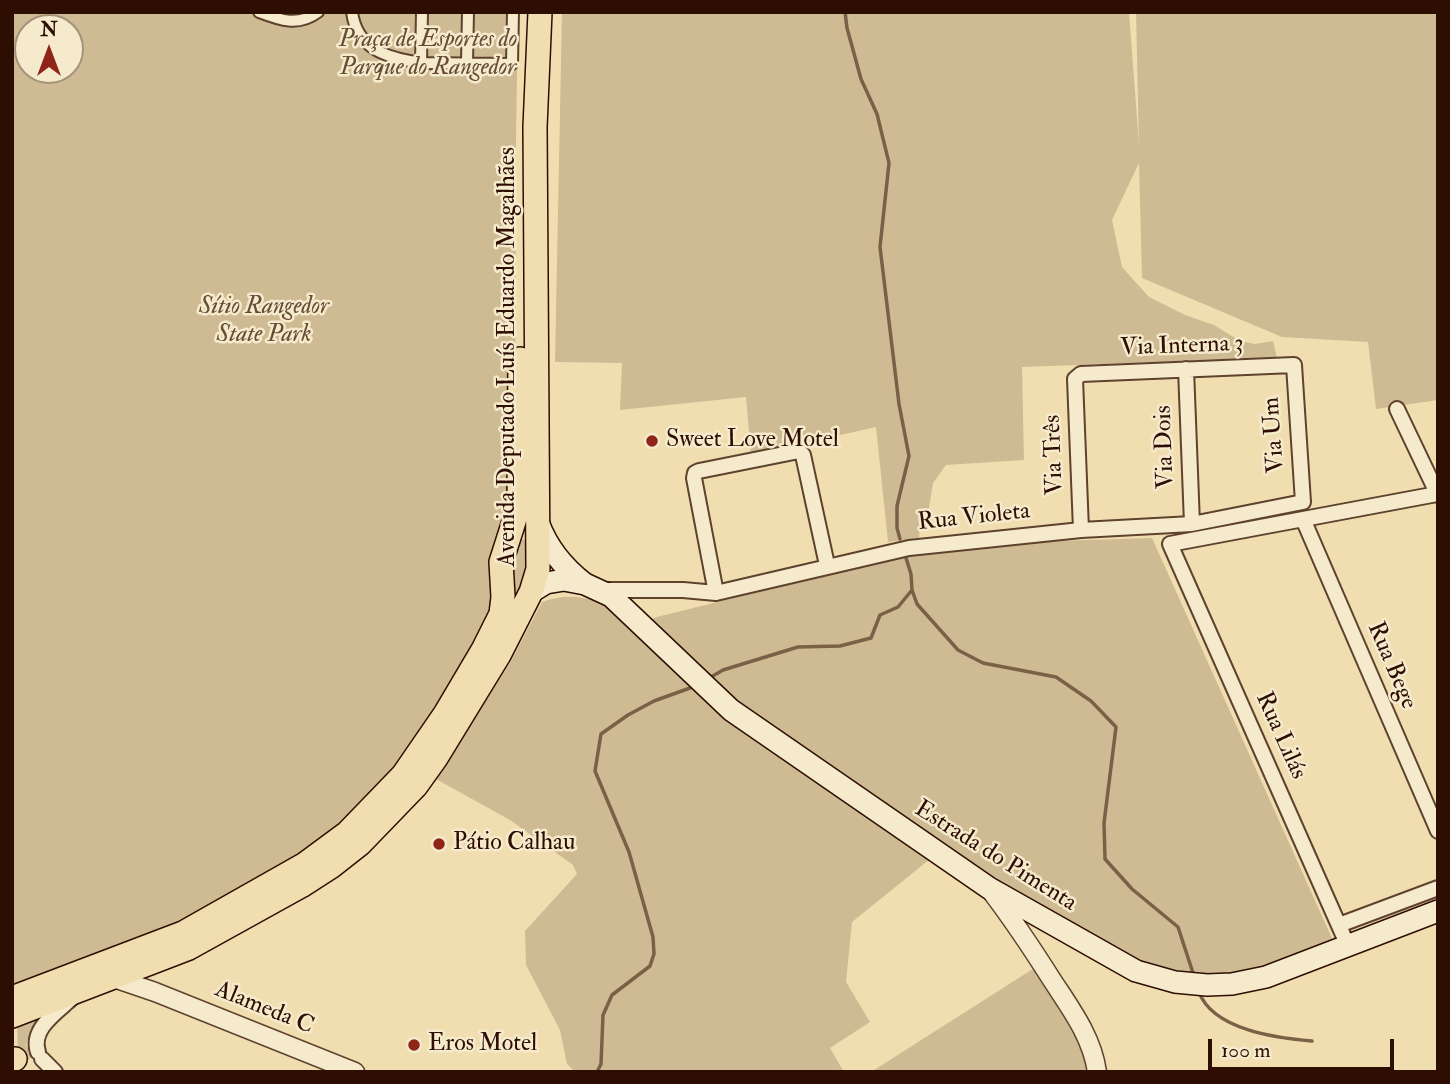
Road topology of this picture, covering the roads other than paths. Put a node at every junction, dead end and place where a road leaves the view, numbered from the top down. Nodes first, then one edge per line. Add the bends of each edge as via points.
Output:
1 (259, 12) edge
2 (318, 12) edge
3 (352, 12) edge
4 (422, 12) edge
5 (468, 12) edge
6 (513, 12) edge
7 (525, 12) edge
8 (540, 12) edge
9 (421, 63) junction
10 (467, 64) junction
11 (1294, 365) joint
12 (1186, 369) junction
13 (1075, 379) joint
14 (1397, 409) dead end
15 (1438, 494) edge
16 (1303, 502) joint
17 (537, 519) junction
18 (1303, 519) junction
19 (1192, 524) junction
20 (1081, 530) junction
21 (508, 540) junction
22 (539, 549) junction
23 (827, 565) junction
24 (593, 586) junction
25 (653, 589) junction
26 (531, 592) junction
27 (716, 593) junction
28 (634, 616) junction
29 (1438, 831) edge
30 (989, 888) junction
31 (1438, 888) edge
32 (1438, 911) edge
33 (1037, 916) junction
34 (1339, 925) junction
35 (1018, 928) junction
36 (1348, 946) junction
37 (147, 966) junction
38 (114, 978) junction
39 (78, 992) junction
40 (155, 992) junction
41 (12, 998) edge
42 (12, 1016) edge
43 (55, 1072) edge
44 (355, 1072) edge
45 (1097, 1072) edge

1 - 2 street via 303,22
3 - 9 street via 361,38 375,50
4 - 9 street
5 - 10 street
6 - 10 street via 512,64
7 - 21 main road, Avenida Deputado Luís Eduardo Magalhães via 520,126 519,506
8 - 17 main road, Avenida Deputado Luís Eduardo Magalhães via 535,127
9 - 10 street
11 - 12 street, Via Interna 3
11 - 16 street, Via Um
12 - 13 street, Via Interna 3 via 1081,374
12 - 19 street, Via Dois
13 - 20 street, Via Três
14 - 15 street
15 - 18 street
16 - 19 street, Rua Violeta
17 - 22 main road, Avenida Deputado Luís Eduardo Magalhães
17 - 24 main road, Estrada do Pimenta via 552,551 571,572
18 - 29 street, Rua Bege
18 - 34 street, Rua Lilás via 1170,544
19 - 20 street, Rua Violeta
20 - 23 street, Rua Violeta via 909,548
21 - 22 main road via 527,533 536,539
21 - 41 main road, Avenida Deputado Luís Eduardo Magalhães via 501,562 502,607 484,648 420,753 347,833 305,864 183,933
22 - 26 main road, Avenida Deputado Luís Eduardo Magalhães via 538,574
23 - 27 street, Rua Violeta
23 - 27 street via 799,451 699,471 694,478
24 - 25 street, Rua Violeta via 624,592
24 - 26 main road via 558,580
24 - 28 main road, Estrada do Pimenta
25 - 27 street, Rua Violeta
25 - 28 street
26 - 37 main road, Avenida Deputado Luís Eduardo Magalhães via 499,656 436,758 380,826 302,886 207,939
28 - 30 main road, Estrada do Pimenta via 731,710
30 - 33 main road, Estrada do Pimenta
30 - 35 street
31 - 34 street
32 - 36 main road, Estrada do Pimenta
33 - 35 main road via 1022,917
33 - 36 main road, Estrada do Pimenta via 1136,971 1175,982 1207,985 1266,977
34 - 36 street, Rua Lilás
35 - 45 street via 1080,1023
37 - 38 main road, Avenida Deputado Luís Eduardo Magalhães
37 - 40 street via 144,982
38 - 39 main road, Avenida Deputado Luís Eduardo Magalhães
38 - 40 street, Alameda C
39 - 42 main road, Avenida Deputado Luís Eduardo Magalhães
39 - 43 street via 39,1030 36,1044 40,1055
40 - 44 street, Alameda C

